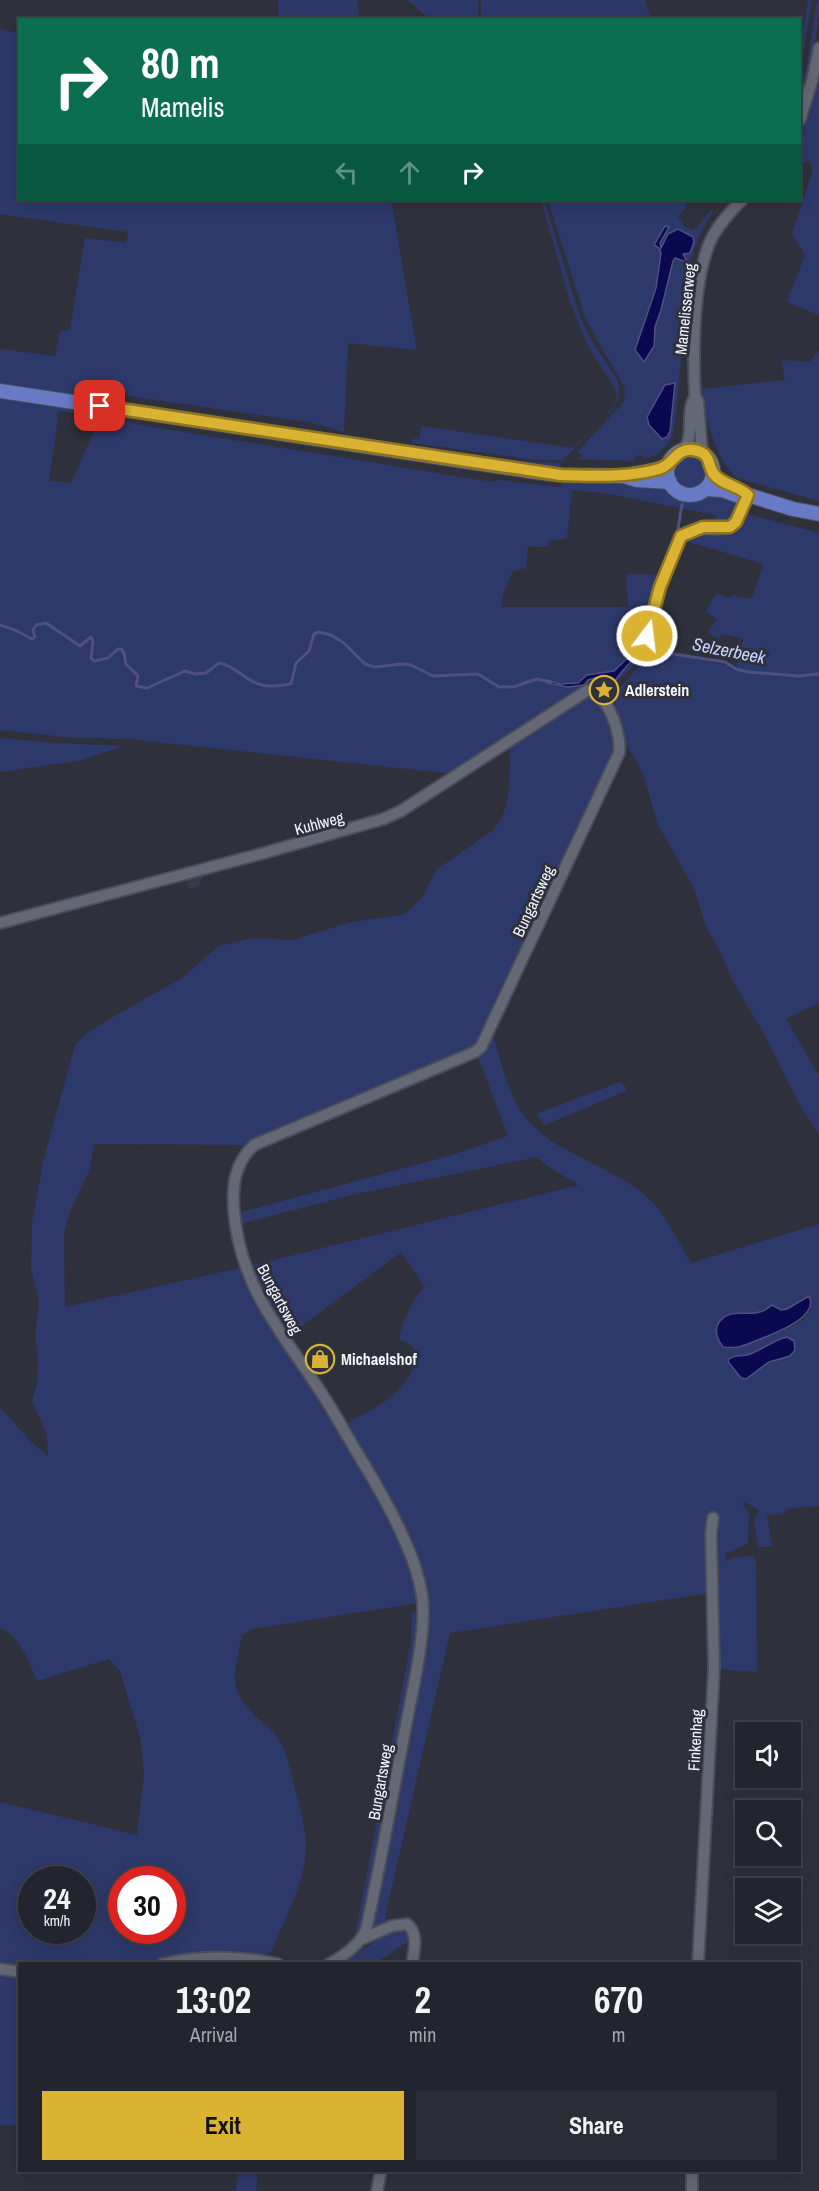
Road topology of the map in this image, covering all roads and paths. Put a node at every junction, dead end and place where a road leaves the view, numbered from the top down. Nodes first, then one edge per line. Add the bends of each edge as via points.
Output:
1 (819, 48) edge
2 (801, 117) edge
3 (741, 201) edge
4 (0, 392) edge
5 (695, 397) junction
6 (684, 451) junction
7 (702, 453) junction
8 (669, 465) junction
9 (713, 472) junction
10 (624, 476) junction
11 (670, 482) junction
12 (706, 489) junction
13 (748, 495) junction
14 (819, 514) edge
15 (647, 636) dead end
16 (609, 708) joint
17 (0, 923) edge
18 (713, 1518) dead end
19 (362, 1939) junction
20 (181, 1962) edge
21 (269, 1962) edge
22 (332, 1962) edge
23 (412, 1962) edge
24 (698, 1962) edge
25 (0, 1969) edge
26 (18, 1972) edge
27 (381, 2172) edge
28 (692, 2172) edge
29 (378, 2191) edge
30 (692, 2191) edge

1 - 2 street
3 - 5 street, Mamelisserweg via 715,232 706,255 697,313
4 - 10 main road via 553,474
5 - 6 street, Mamelisserweg via 690,437
5 - 7 street, Mamelisserweg
6 - 7 main road
6 - 8 main road
7 - 9 main road
8 - 10 main road
8 - 11 main road
9 - 12 main road
9 - 13 main road
10 - 11 main road
11 - 12 main road via 685,494
12 - 13 main road
13 - 14 main road
13 - 15 street via 730,527 703,527 681,536 660,587
16 - 17 street, Kuhlweg via 588,690 400,811 373,822
16 - 19 street, Bungartsweg via 620,747 616,759 481,1047 254,1145 242,1160 233,1182 238,1240 248,1276 392,1512 406,1542 422,1596 422,1634 412,1692
18 - 24 street, Finkenhag via 714,1668
19 - 22 street
19 - 23 street via 407,1924 414,1934
20 - 21 street via 218,1958
25 - 26 street
27 - 29 street
28 - 30 street

